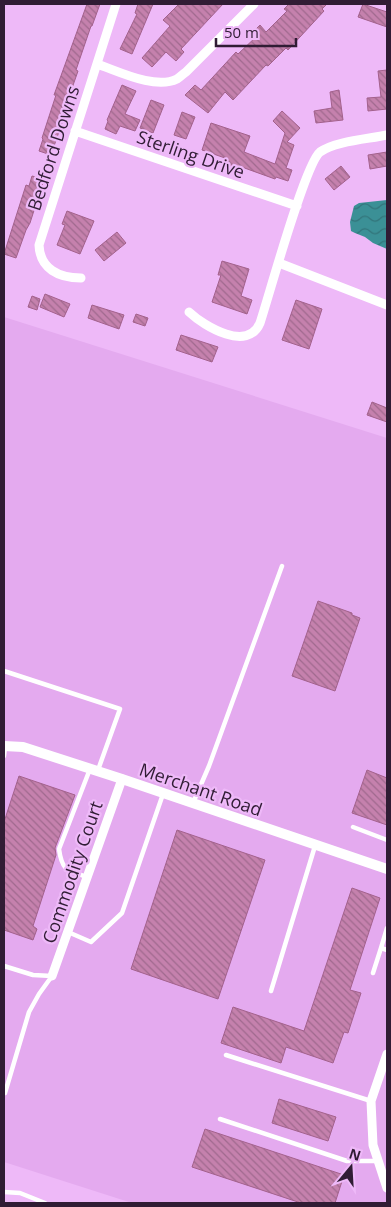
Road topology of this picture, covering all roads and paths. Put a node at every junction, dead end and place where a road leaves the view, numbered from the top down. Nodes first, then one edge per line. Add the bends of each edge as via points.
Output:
1 (116, 4) edge
2 (254, 4) edge
3 (97, 64) junction
4 (75, 132) junction
5 (387, 135) edge
6 (297, 206) junction
7 (279, 263) junction
8 (81, 278) dead end
9 (387, 305) edge
10 (189, 312) dead end
11 (282, 566) dead end
12 (4, 671) edge
13 (4, 746) edge
14 (4, 756) edge
15 (94, 770) junction
16 (122, 779) junction
17 (163, 793) junction
18 (193, 803) junction
19 (353, 827) dead end
20 (387, 840) edge
21 (315, 844) junction
22 (387, 869) edge
23 (87, 877) junction
24 (387, 928) edge
25 (68, 932) junction
26 (381, 948) junction
27 (387, 950) edge
28 (4, 966) edge
29 (373, 973) dead end
30 (52, 976) junction
31 (271, 991) dead end
32 (387, 1054) edge
33 (226, 1056) dead end
34 (5, 1093) dead end
35 (371, 1100) junction
36 (220, 1119) dead end
37 (378, 1161) junction
38 (387, 1188) edge
39 (4, 1192) edge
40 (45, 1203) edge

1 - 3 street, Bedford Downs
2 - 3 street via 177,79 150,82
3 - 4 street, Bedford Downs
4 - 6 street, Sterling Drive
4 - 8 street, Bedford Downs via 39,245 47,268 64,277
5 - 6 street via 327,148 320,153 315,158
6 - 7 street
7 - 9 street
7 - 10 street via 258,329 253,333 240,337 229,334 201,323
11 - 18 lane
12 - 15 lane via 120,709
13 - 14 lane
13 - 15 street, Merchant Road via 23,747
15 - 16 street, Merchant Road
15 - 23 lane via 81,792 59,849 61,862 68,870
16 - 17 street, Merchant Road
16 - 23 street, Commodity Court
17 - 18 street, Merchant Road
17 - 25 lane via 122,913 90,942
18 - 21 street, Merchant Road
19 - 20 lane
21 - 22 street, Merchant Road
21 - 31 lane
23 - 25 street, Commodity Court
24 - 26 lane
25 - 30 street, Commodity Court
26 - 27 lane
26 - 29 lane
28 - 30 lane via 32,976
30 - 34 lane via 29,1012
32 - 35 street
33 - 35 lane
35 - 37 street via 373,1144
36 - 37 lane via 347,1161
37 - 38 street
39 - 40 lane via 20,1193

